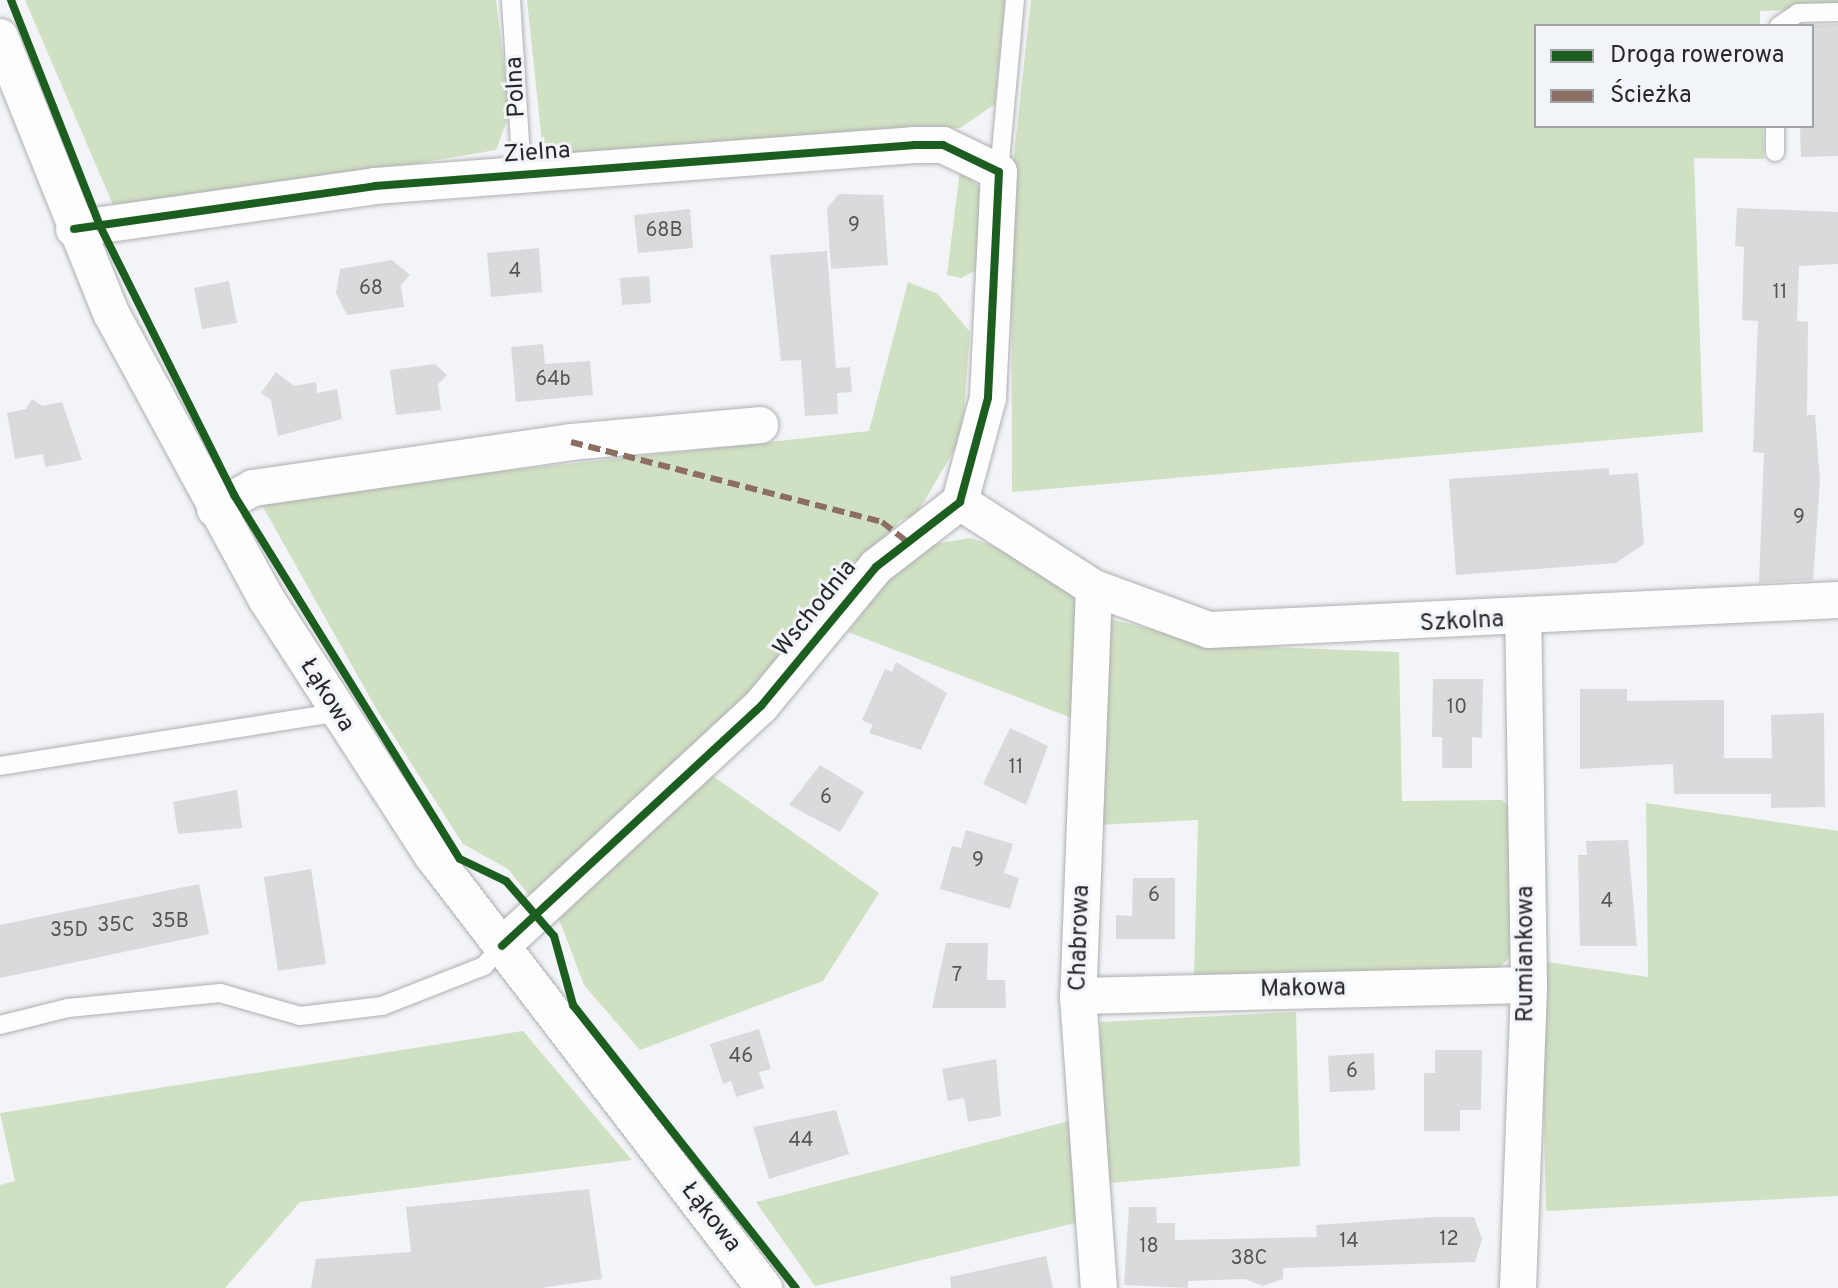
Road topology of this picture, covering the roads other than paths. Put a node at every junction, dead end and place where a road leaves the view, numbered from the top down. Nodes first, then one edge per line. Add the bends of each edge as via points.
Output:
1 (511, 0) edge
2 (1015, 0) edge
3 (1838, 12) edge
4 (1782, 24) edge
5 (0, 37) edge
6 (1775, 128) edge
7 (1775, 152) dead end
8 (999, 172) junction
9 (522, 175) junction
10 (74, 229) junction
11 (760, 425) dead end
12 (960, 502) junction
13 (215, 509) junction
14 (1094, 588) junction
15 (1838, 600) edge
16 (1523, 620) junction
17 (336, 713) junction
18 (0, 766) edge
19 (502, 946) junction
20 (1529, 985) junction
21 (1078, 996) junction
22 (0, 1025) edge
23 (764, 1288) edge
24 (1099, 1288) edge
25 (1518, 1288) edge

1 - 9 lane, Polna
2 - 8 lane
3 - 4 lane via 1798,13
5 - 10 street, Łąkowa
6 - 7 lane
8 - 9 street, Zielna via 943,145 915,145
8 - 12 street via 988,398
9 - 10 street, Zielna via 375,186
10 - 13 street, Łąkowa
11 - 13 street via 571,442 253,488
12 - 14 street, Szkolna
12 - 19 street, Wschodnia via 876,567 761,706
13 - 17 street, Łąkowa
14 - 16 street, Szkolna via 1209,630
14 - 21 street, Chabrowa
15 - 16 street, Szkolna
16 - 20 street, Rumiankowa
17 - 18 lane
17 - 19 street, Łąkowa
19 - 22 lane via 484,966 382,1006 300,1016 220,993 68,1008
19 - 23 street, Łąkowa
20 - 21 street, Makowa
20 - 25 street, Rumiankowa
21 - 24 street, Chabrowa

